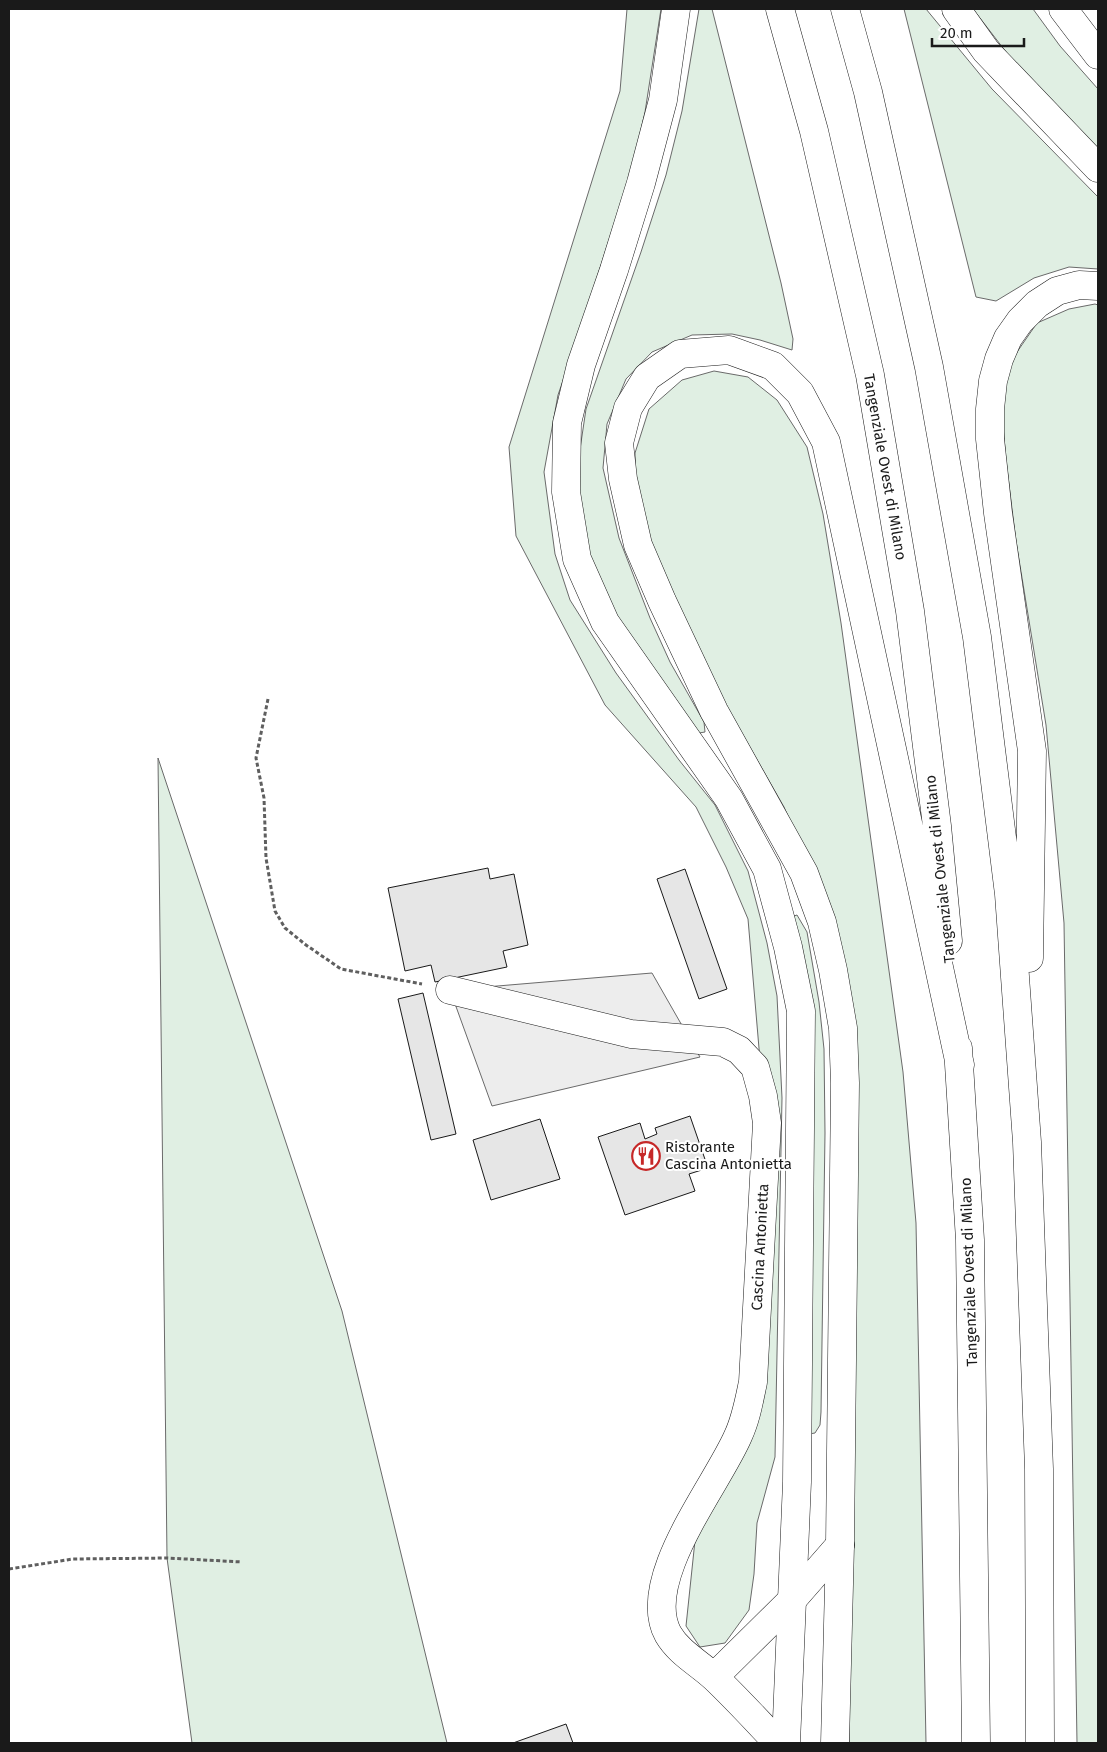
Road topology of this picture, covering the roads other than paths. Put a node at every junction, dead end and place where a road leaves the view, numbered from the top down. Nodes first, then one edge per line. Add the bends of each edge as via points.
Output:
1 (676, 9) edge
2 (780, 9) edge
3 (845, 9) edge
4 (956, 9) edge
5 (1063, 9) edge
6 (1098, 55) edge
7 (1098, 168) edge
8 (1098, 286) edge
9 (450, 990) road end
10 (960, 1065) junction
11 (1027, 1142) junction
12 (840, 1545) junction
13 (792, 1600) junction
14 (714, 1677) junction
15 (778, 1743) edge
16 (786, 1743) edge
17 (835, 1743) edge
18 (976, 1743) edge
19 (1040, 1743) edge

1 - 13 main road via 663,100 642,184 581,365 567,423 566,492 577,559 605,622 729,799 767,869 790,956 801,1011 797,1482
2 - 10 main road, Tangenziale Ovest di Milano via 814,131 873,394 910,611 937,826
3 - 11 main road via 868,92 928,367 977,637 1008,894
4 - 7 main road via 986,51
5 - 6 main road
8 - 11 main road via 1057,291 1020,321 999,359 990,409 998,513 1032,751
9 - 14 main road, Cascina Antonietta via 631,1034 723,1042 739,1050 755,1067 766,1123 753,1382 737,1438 669,1569 662,1612 667,1632 677,1647
10 - 12 main road via 826,442 800,392 773,366 729,350 680,354 647,377 628,408 619,443 623,479 638,545 714,711 804,873 822,922 833,970 843,1028 845,1083
10 - 18 main road, Tangenziale Ovest di Milano via 970,1240
11 - 19 main road via 1039,1469
12 - 13 main road
12 - 17 main road
13 - 14 main road
13 - 16 main road
14 - 15 main road, Cascina Antonietta

